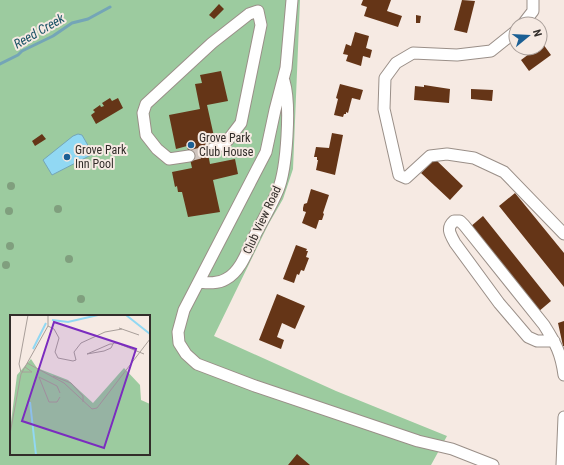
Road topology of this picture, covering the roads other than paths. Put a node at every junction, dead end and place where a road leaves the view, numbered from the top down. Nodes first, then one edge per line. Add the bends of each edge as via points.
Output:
1 (292, 0) edge
2 (533, 0) edge
3 (260, 5) edge
4 (529, 16) edge
5 (508, 37) edge
6 (284, 79) junction
7 (208, 151) tunnel mouth
8 (189, 156) tunnel mouth
9 (564, 234) edge
10 (199, 282) junction
11 (554, 341) junction
12 (564, 375) edge
13 (564, 416) edge
14 (493, 465) edge
15 (562, 465) edge

1 - 6 street, Club View Road
2 - 4 street via 533,11
3 - 7 street via 260,25 241,123 228,140
3 - 8 street via 212,43 146,104 143,113 146,135 157,149 169,159
5 - 9 street via 491,51 457,55 413,53 396,63 385,78 384,109 394,160 399,175 406,178 430,156 447,154 474,158 504,172
6 - 10 street, Club View Road via 266,152
6 - 10 street, Club View Road via 287,90 288,127 278,189 234,273 216,283
10 - 14 street, Club View Road via 184,310 178,332 179,343 196,364
11 - 11 street via 464,225 454,220 449,232 499,303 528,337 537,341
11 - 12 street via 562,358
13 - 15 street

